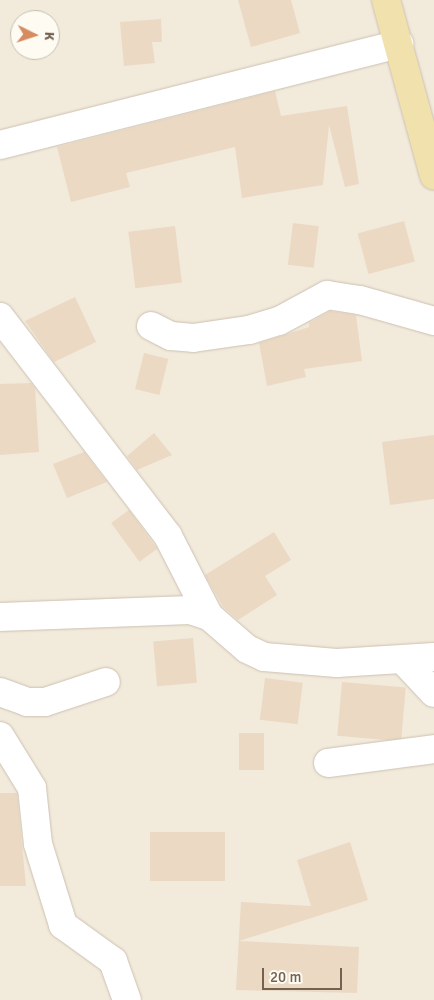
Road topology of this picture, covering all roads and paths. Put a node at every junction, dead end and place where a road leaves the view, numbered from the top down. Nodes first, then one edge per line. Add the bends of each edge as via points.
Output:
1 (386, 0) edge
2 (399, 44) junction
3 (0, 145) edge
4 (434, 176) edge
5 (0, 317) edge
6 (434, 322) edge
7 (151, 326) dead end
8 (209, 616) junction
9 (0, 617) edge
10 (434, 657) edge
11 (403, 660) junction
12 (106, 682) dead end
13 (0, 692) edge
14 (434, 692) edge
15 (0, 736) edge
16 (434, 749) edge
17 (328, 763) dead end
18 (127, 1000) edge

1 - 2 main road
2 - 3 street
2 - 4 main road
5 - 8 street via 168,536
6 - 7 street via 360,300 327,295 279,321 249,330 194,338 171,336
8 - 9 street via 190,610 154,610 78,617
8 - 11 street via 247,650 264,657 337,663
10 - 11 street
11 - 14 street
12 - 13 street via 45,702 27,702
15 - 18 street via 32,788 38,844 63,925 113,960 122,974
16 - 17 street

